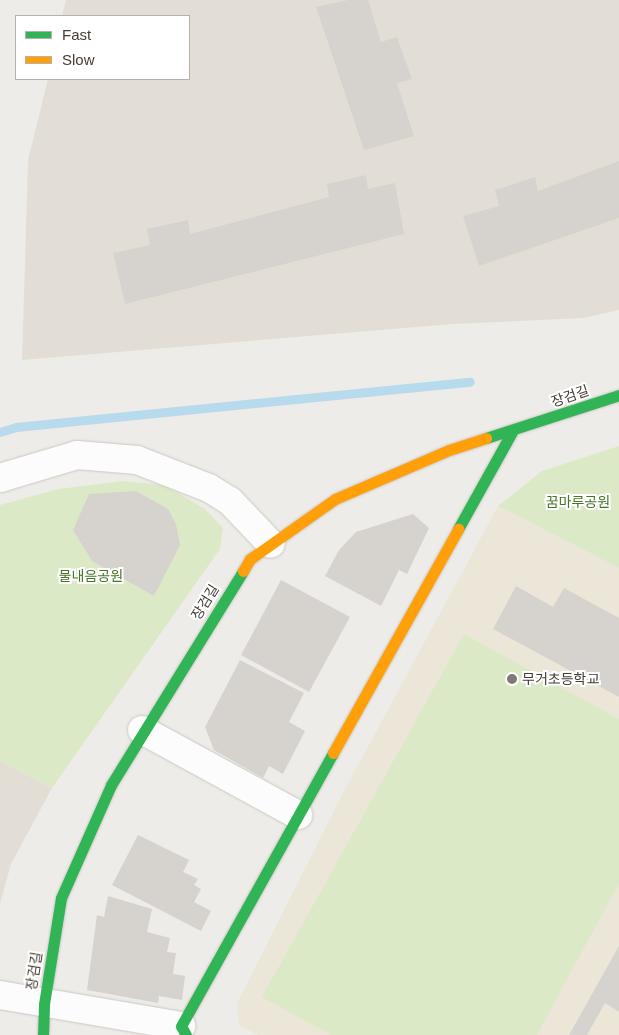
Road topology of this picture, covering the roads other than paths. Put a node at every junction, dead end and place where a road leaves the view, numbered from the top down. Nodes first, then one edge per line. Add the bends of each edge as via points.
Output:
1 (619, 395) edge
2 (512, 432) junction
3 (0, 478) edge
4 (271, 544) junction
5 (142, 730) junction
6 (298, 815) junction
7 (0, 995) edge
8 (44, 1004) junction
9 (184, 1030) edge
10 (43, 1035) edge

1 - 2 main road, 장검길
2 - 4 main road, 장검길 via 449,450 336,500
2 - 6 main road
3 - 4 street via 76,455 137,460 209,488 230,502
4 - 5 main road, 장검길 via 250,558
5 - 6 street
5 - 8 main road, 장검길 via 111,786 60,898
6 - 9 main road
7 - 8 street
8 - 9 street
8 - 10 main road, 장검길

